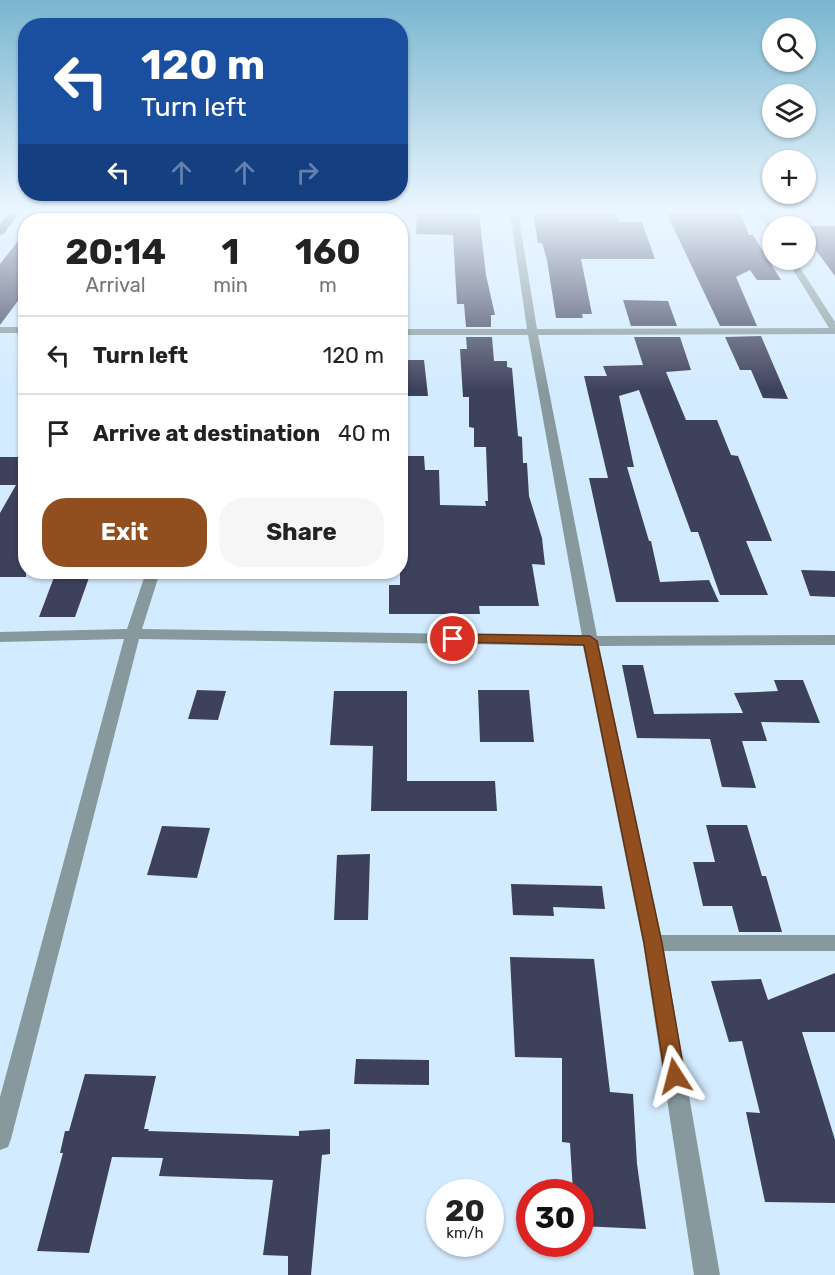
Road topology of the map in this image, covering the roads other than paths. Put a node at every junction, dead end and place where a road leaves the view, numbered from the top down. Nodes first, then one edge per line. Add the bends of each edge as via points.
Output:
1 (523, 272) edge
2 (798, 272) edge
3 (0, 330) edge
4 (18, 330) edge
5 (835, 330) edge
6 (408, 332) edge
7 (533, 333) junction
8 (151, 579) edge
9 (134, 634) junction
10 (0, 637) edge
11 (835, 640) edge
12 (590, 641) junction
13 (653, 943) junction
14 (835, 943) edge
15 (0, 1139) edge
16 (707, 1275) edge

1 - 7 street
2 - 5 street
3 - 4 street
5 - 7 street
6 - 7 street
7 - 12 street
8 - 9 street
9 - 10 street
9 - 12 street
9 - 15 street
11 - 12 street
12 - 13 street
13 - 14 street
13 - 16 street

